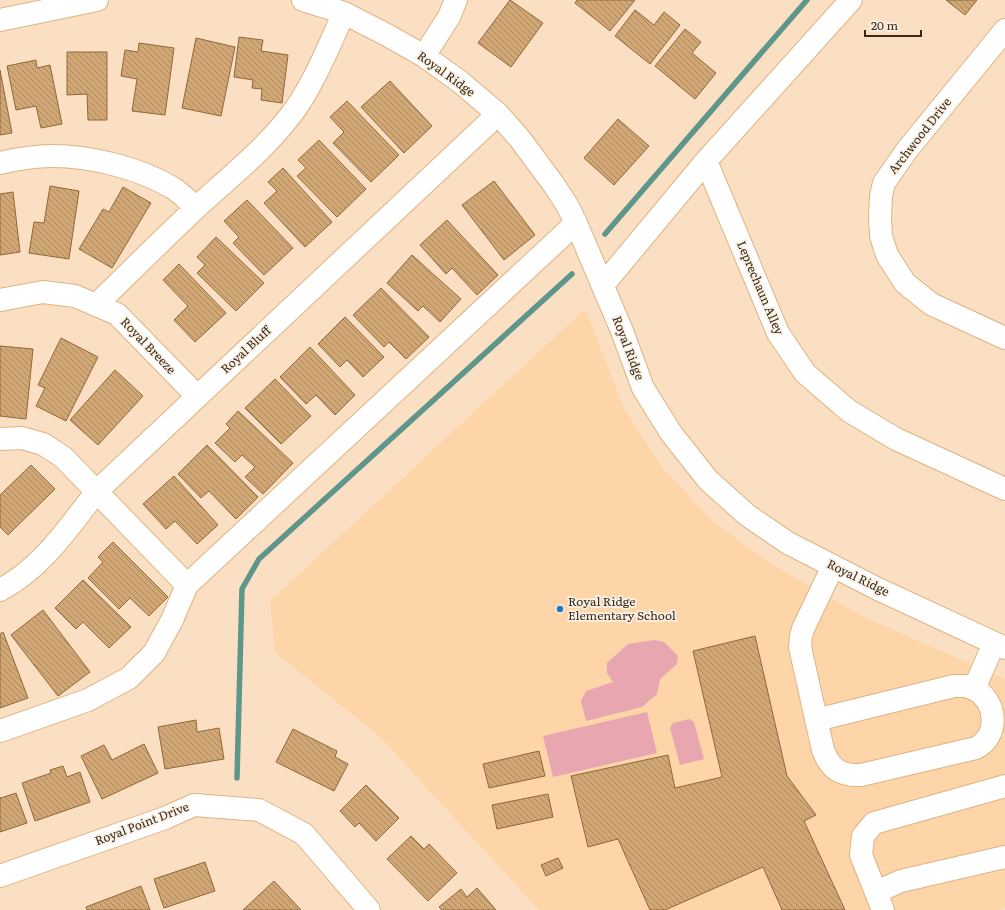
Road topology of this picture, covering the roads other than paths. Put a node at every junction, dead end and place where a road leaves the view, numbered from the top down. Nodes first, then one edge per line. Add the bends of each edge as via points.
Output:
1 (97, 0) edge
2 (302, 0) edge
3 (456, 0) edge
4 (851, 0) edge
5 (344, 13) junction
6 (0, 20) edge
7 (1005, 30) edge
8 (424, 56) junction
9 (498, 114) junction
10 (706, 161) junction
11 (0, 163) edge
12 (196, 208) junction
13 (576, 223) junction
14 (603, 285) junction
15 (0, 300) edge
16 (96, 305) junction
17 (1005, 338) edge
18 (197, 396) junction
19 (0, 439) edge
20 (1005, 489) edge
21 (97, 491) junction
22 (833, 566) junction
23 (187, 585) junction
24 (0, 590) edge
25 (1000, 646) edge
26 (974, 689) junction
27 (816, 720) junction
28 (0, 731) edge
29 (1005, 786) edge
30 (1005, 857) edge
31 (0, 876) edge
32 (880, 901) edge
33 (369, 910) edge

1 - 6 street
2 - 5 street, Royal Ridge
3 - 8 street via 450,17
4 - 10 street
5 - 8 street, Royal Ridge
5 - 12 street via 312,81 296,108 260,150
7 - 17 street, Archwood Drive via 884,182 880,217 881,236 887,255 905,283 931,304
8 - 9 street, Royal Ridge
9 - 13 street, Royal Ridge via 541,166
9 - 18 street, Royal Bluff
10 - 14 street
10 - 20 street, Leprechaun Alley via 778,333 805,373 849,411 896,439
11 - 12 street via 52,156 84,158 123,166 174,189
12 - 16 street
13 - 14 street, Royal Ridge
13 - 23 street
14 - 22 street, Royal Ridge via 643,388 671,433 708,480 747,515 788,543
15 - 16 street, Royal Breeze via 43,292 75,296
16 - 18 street, Royal Breeze via 117,314
18 - 21 street, Royal Bluff
19 - 21 street via 22,438 43,444 63,457
21 - 23 street
21 - 24 street, Royal Bluff via 45,556
22 - 25 street, Royal Ridge
22 - 27 street via 800,641 800,652
23 - 28 street via 154,653 129,678 88,700
25 - 26 street
26 - 27 street via 954,686
26 - 27 street via 985,697 993,716 990,732 982,745 861,775 846,774 830,764 823,750
29 - 32 street via 874,823 863,836 861,855
30 - 32 street via 901,881
31 - 33 street, Royal Point Drive via 165,818 194,805 259,810 304,834

